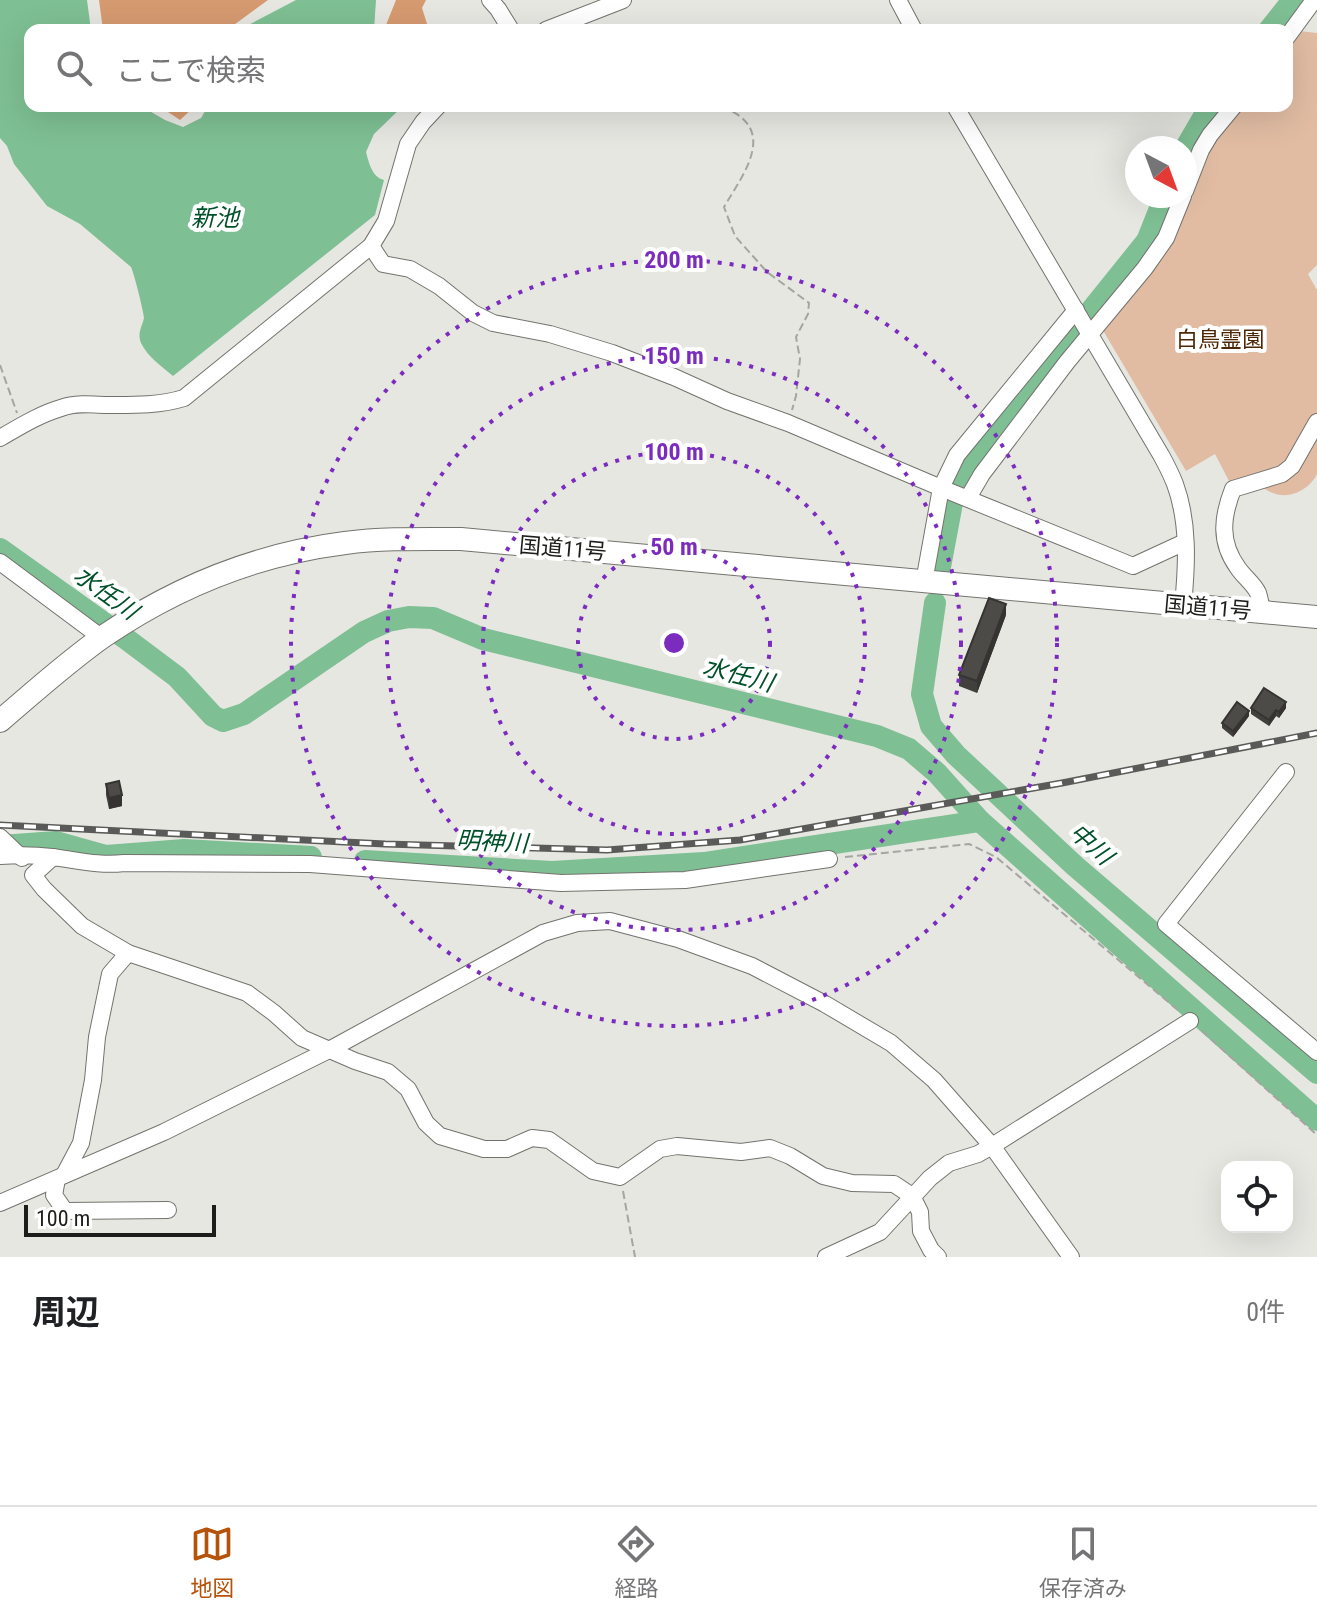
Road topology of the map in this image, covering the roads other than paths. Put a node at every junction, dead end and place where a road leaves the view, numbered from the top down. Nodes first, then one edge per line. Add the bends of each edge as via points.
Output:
1 (490, 0) edge
2 (623, 0) edge
3 (898, 0) edge
4 (1314, 0) edge
5 (507, 24) edge
6 (561, 24) edge
7 (911, 24) edge
8 (1293, 29) edge
9 (432, 112) edge
10 (959, 112) edge
11 (1229, 112) edge
12 (1197, 160) edge
13 (1178, 208) edge
14 (371, 246) junction
15 (1076, 310) junction
16 (1090, 335) junction
17 (1317, 422) edge
18 (0, 438) edge
19 (943, 489) junction
20 (968, 498) junction
21 (1185, 542) junction
22 (0, 562) edge
23 (924, 582) junction
24 (1183, 605) junction
25 (1262, 612) junction
26 (1317, 617) edge
27 (102, 638) junction
28 (0, 721) edge
29 (1286, 772) dead end
30 (0, 837) edge
31 (20, 855) junction
32 (0, 856) edge
33 (53, 857) junction
34 (829, 859) road end
35 (33, 875) junction
36 (128, 953) junction
37 (1190, 1021) road end
38 (329, 1050) junction
39 (1317, 1052) edge
40 (992, 1146) junction
41 (61, 1177) junction
42 (912, 1196) junction
43 (0, 1203) edge
44 (168, 1210) dead end
45 (826, 1257) edge
46 (938, 1257) edge
47 (1071, 1257) edge

1 - 5 street
2 - 6 street
3 - 7 street
4 - 8 street
9 - 14 street via 408,144 386,221
10 - 15 street
11 - 12 street
13 - 16 street via 1166,238
14 - 18 street via 184,398 62,407
14 - 19 street via 383,264 410,269 493,323 612,353
15 - 16 street
15 - 19 street via 957,455
16 - 20 street
16 - 21 street via 1175,484
17 - 25 street via 1292,466 1233,489 1226,508 1228,546 1236,566 1257,591
19 - 20 street
19 - 23 street
20 - 21 street via 1133,566
21 - 24 street
22 - 27 street
23 - 24 highway, 国道11号
23 - 27 highway, 国道11号 via 461,539 345,543 261,560 208,579
24 - 25 highway, 国道11号
25 - 26 highway, 国道11号
27 - 28 highway, 国道11号
29 - 39 street via 1166,924
30 - 31 street
31 - 32 street
31 - 33 street
31 - 35 street
33 - 34 street via 106,865 310,864 561,883 685,880
33 - 35 street
35 - 36 street via 82,926
36 - 38 street via 247,993 302,1038
36 - 41 street via 110,974 81,1143
37 - 40 street
38 - 40 street via 543,933 610,921 752,966 864,1027 934,1080
38 - 41 street
38 - 42 street via 388,1072 408,1089 426,1123 440,1136 484,1149 507,1149 532,1138 549,1140 593,1171 620,1177 660,1149 770,1148 823,1176 894,1184
40 - 42 street via 949,1163
40 - 47 street
41 - 43 street
41 - 44 street via 54,1195 65,1211
42 - 45 street via 880,1232
42 - 46 street via 921,1231

